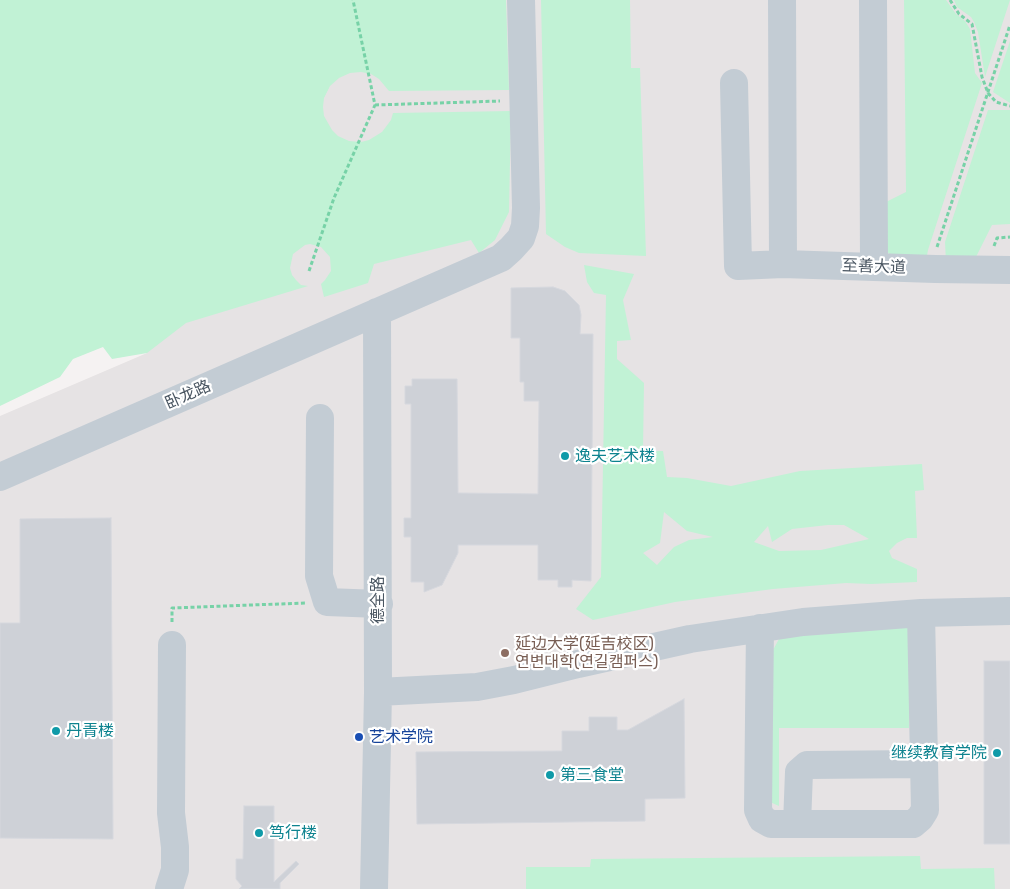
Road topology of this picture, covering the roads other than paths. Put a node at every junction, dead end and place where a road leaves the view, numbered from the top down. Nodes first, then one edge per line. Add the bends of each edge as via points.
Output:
1 (521, 0) edge
2 (782, 0) edge
3 (873, 0) edge
4 (734, 83) dead end
5 (783, 264) junction
6 (874, 266) junction
7 (1010, 270) edge
8 (377, 312) junction
9 (320, 418) dead end
10 (0, 477) edge
11 (379, 604) junction
12 (1010, 611) edge
13 (921, 612) junction
14 (760, 628) junction
15 (172, 645) dead end
16 (378, 692) junction
17 (924, 764) junction
18 (797, 824) junction
19 (170, 889) edge
20 (374, 889) edge

1 - 8 lane, 卧龙路 via 526,208 520,238 501,258
2 - 5 lane
3 - 6 lane
4 - 5 lane, 至善大道 via 738,266
5 - 6 lane, 至善大道
6 - 7 lane, 至善大道
8 - 10 lane, 卧龙路
8 - 11 lane, 德全路
9 - 11 lane via 319,576 328,602
11 - 16 lane, 德全路
12 - 13 lane
13 - 14 lane
13 - 17 lane
14 - 16 lane via 690,639 477,687
14 - 18 lane via 758,810 762,819 771,824
15 - 19 lane via 171,814 175,870
16 - 20 lane, 德全路
17 - 18 lane via 807,765 799,772
17 - 18 lane via 925,810 913,824

